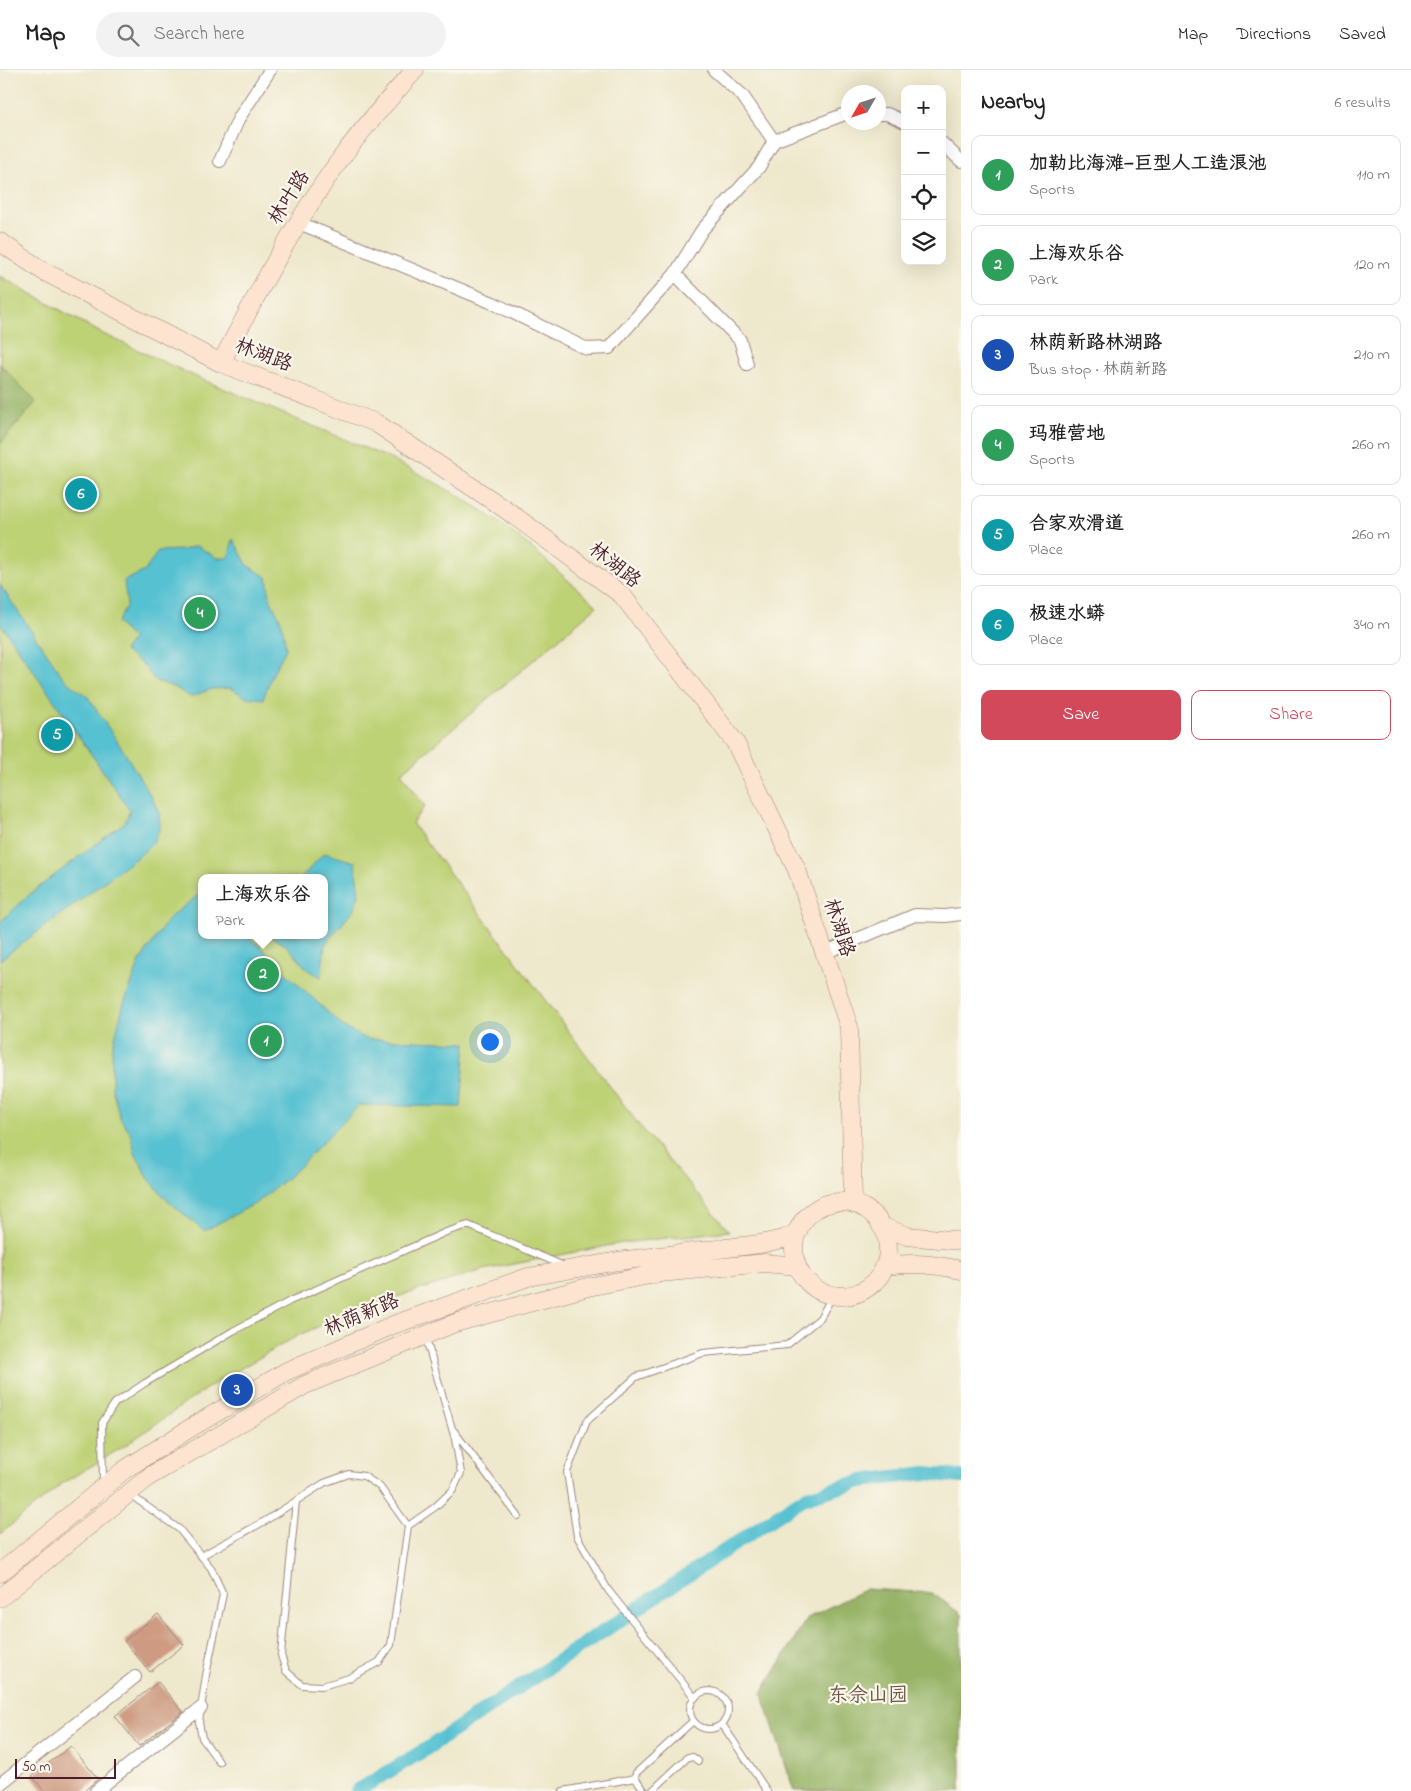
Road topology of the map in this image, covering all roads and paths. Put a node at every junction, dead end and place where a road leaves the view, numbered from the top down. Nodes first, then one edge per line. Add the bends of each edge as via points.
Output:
1 (270, 70) edge
2 (415, 70) edge
3 (714, 70) edge
4 (886, 114) edge
5 (841, 117) edge
6 (901, 120) edge
7 (774, 141) junction
8 (946, 147) edge
9 (220, 161) dead end
10 (961, 161) edge
11 (299, 223) junction
12 (0, 242) edge
13 (675, 274) junction
14 (220, 363) junction
15 (747, 364) dead end
16 (961, 914) edge
17 (824, 953) junction
18 (852, 1204) junction
19 (881, 1226) junction
20 (798, 1232) junction
21 (961, 1241) edge
22 (797, 1266) junction
23 (884, 1266) junction
24 (572, 1269) junction
25 (961, 1270) edge
26 (833, 1295) junction
27 (425, 1335) junction
28 (452, 1428) junction
29 (103, 1487) junction
30 (128, 1493) junction
31 (296, 1501) junction
32 (518, 1516) dead end
33 (408, 1526) junction
34 (201, 1556) junction
35 (0, 1573) edge
36 (0, 1598) edge
37 (135, 1677) dead end
38 (695, 1698) junction
39 (201, 1708) junction
40 (693, 1721) junction
41 (722, 1724) junction
42 (698, 1761) dead end
43 (219, 1762) dead end
44 (635, 1778) junction
45 (0, 1784) edge
46 (96, 1791) edge
47 (563, 1791) edge
48 (645, 1791) edge
49 (652, 1791) edge
50 (767, 1791) edge

1 - 9 street via 239,118
2 - 11 main road, 林叶路 via 378,110 342,157
3 - 7 street via 742,95
4 - 6 street
5 - 7 street
7 - 13 street via 759,167 702,230
8 - 10 street
11 - 13 street via 493,303 587,349 609,348
11 - 14 main road, 林叶路
12 - 14 main road, 林湖路 via 43,272
13 - 15 street via 740,340
14 - 17 main road, 林湖路 via 376,423 505,509 622,595 735,742 797,870
16 - 17 street via 915,915
17 - 18 main road, 林湖路 via 849,1027
18 - 19 main road via 867,1210
18 - 20 main road via 837,1202 822,1206 809,1214
19 - 21 main road via 907,1236
19 - 23 main road via 888,1249
20 - 22 main road via 795,1242
20 - 24 main road, 林荫新路 via 760,1244
22 - 26 main road via 810,1284
22 - 27 main road, 林荫新路 via 765,1263 660,1273 579,1289 455,1323
23 - 25 main road via 928,1264
23 - 26 main road via 878,1278 867,1288 853,1295
24 - 29 main road, 林荫新路 via 528,1277 393,1325 287,1371 183,1432
24 - 29 lane via 468,1225 290,1301 233,1331 115,1403 102,1423
26 - 38 lane via 820,1318 787,1345 703,1353 636,1377 587,1421 567,1472 577,1536 608,1590
27 - 28 lane
27 - 30 main road, 林荫新路 via 304,1385 150,1476
28 - 32 lane
28 - 33 lane via 462,1473 454,1490
29 - 35 main road, 林荫新路
30 - 34 lane via 179,1529
30 - 36 main road, 林荫新路
31 - 33 lane via 332,1480 349,1474 364,1476 380,1488
31 - 33 lane via 281,1655 286,1671 302,1685 322,1686 349,1678 379,1662 391,1645
31 - 34 lane
34 - 39 lane via 211,1568 223,1594
37 - 45 street
38 - 40 lane via 690,1708
38 - 41 lane via 705,1692 722,1696 728,1713
39 - 43 lane via 202,1738
39 - 46 street
40 - 41 lane via 704,1728 716,1728
40 - 44 lane via 636,1773
41 - 50 lane
42 - 49 lane via 688,1757
44 - 47 lane
44 - 48 lane

